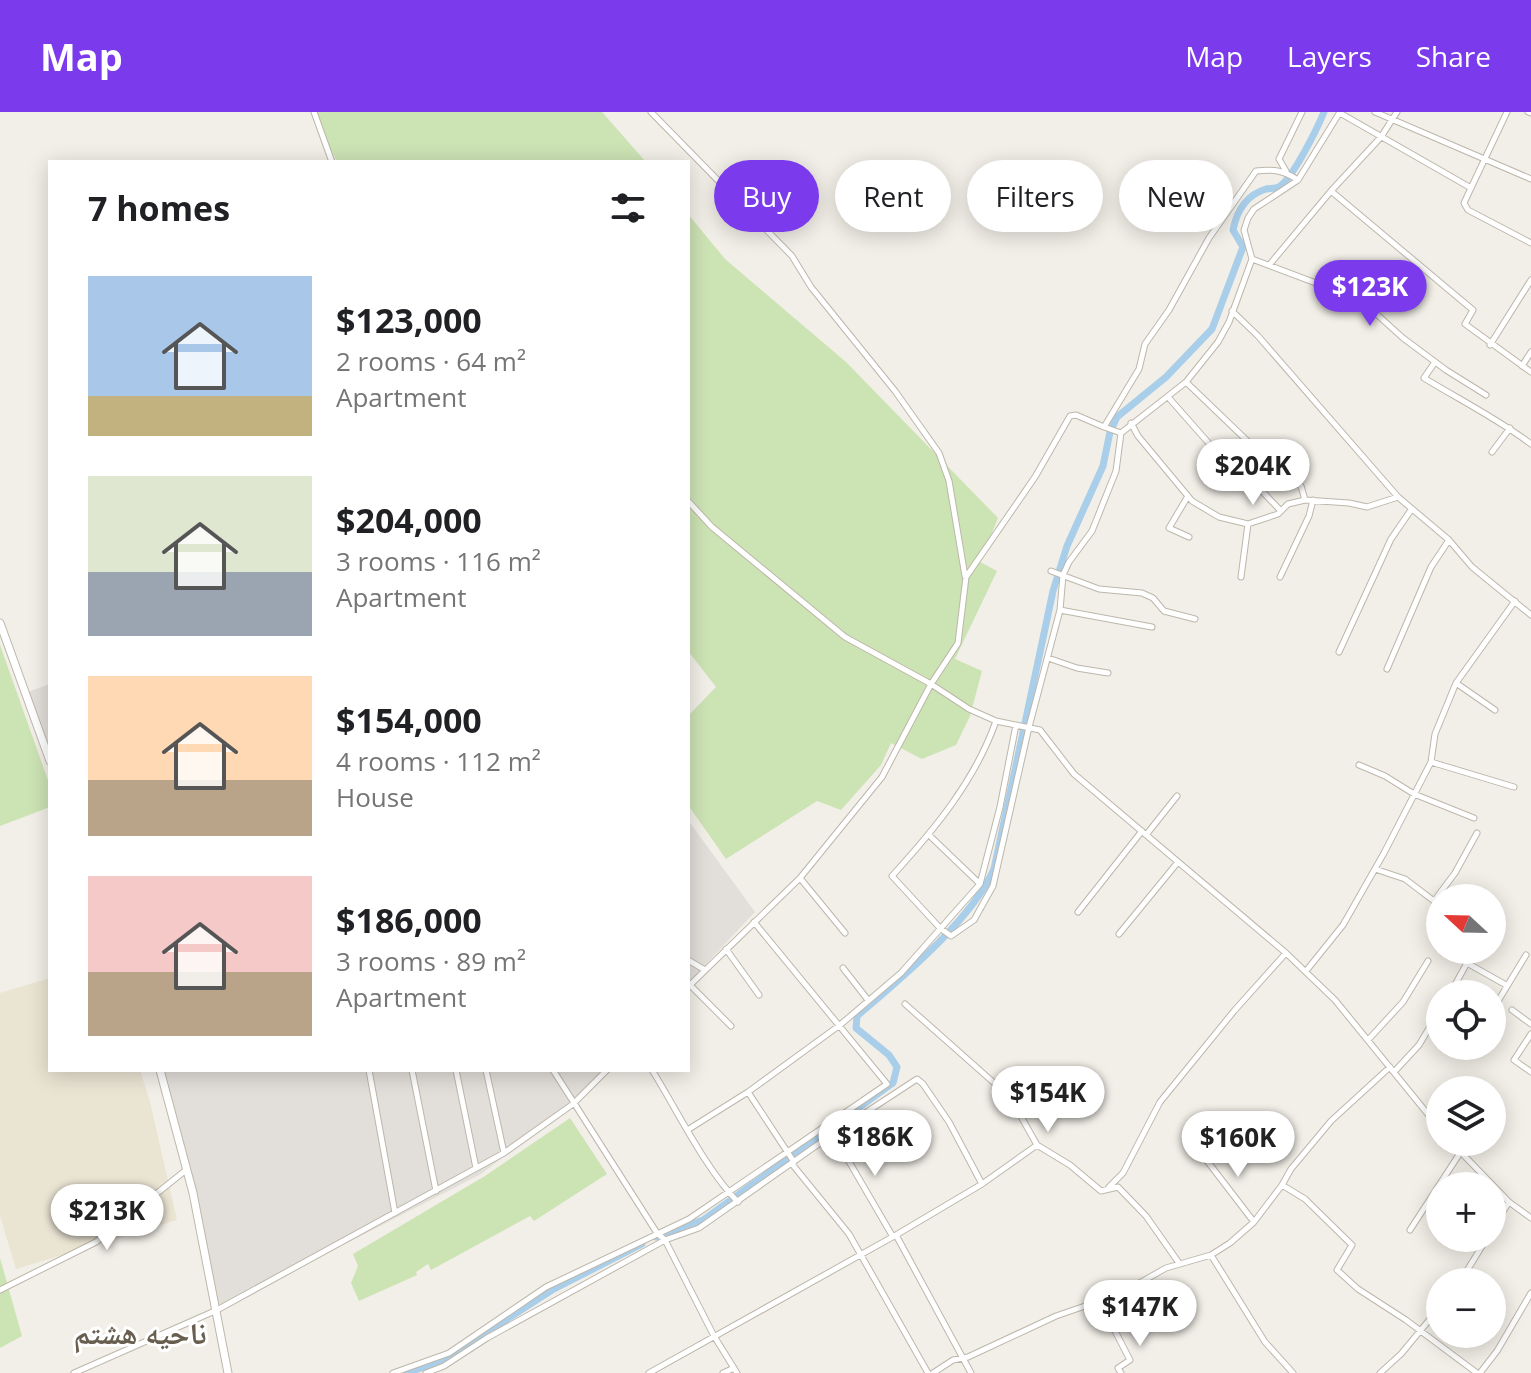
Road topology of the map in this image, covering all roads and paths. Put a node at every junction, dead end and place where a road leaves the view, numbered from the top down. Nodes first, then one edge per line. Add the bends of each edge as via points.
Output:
1 (314, 112) edge
2 (651, 112) edge
3 (1302, 112) edge
4 (1340, 112) edge
5 (1375, 112) edge
6 (1397, 112) edge
7 (1507, 112) edge
8 (1393, 120) junction
9 (1381, 137) junction
10 (331, 160) edge
11 (1485, 161) junction
12 (1286, 172) junction
13 (1531, 179) edge
14 (1298, 180) junction
15 (1471, 188) junction
16 (1331, 191) junction
17 (1531, 243) edge
18 (1252, 259) junction
19 (1270, 264) junction
20 (1531, 280) edge
21 (1232, 310) junction
22 (1490, 345) junction
23 (1531, 352) edge
24 (1435, 362) junction
25 (1522, 366) junction
26 (1531, 372) edge
27 (1186, 382) junction
28 (1486, 395) dead end
29 (1168, 397) junction
30 (1131, 423) junction
31 (1104, 427) junction
32 (1510, 428) junction
33 (1121, 433) junction
34 (1531, 444) edge
35 (1492, 452) dead end
36 (1188, 496) junction
37 (1398, 497) junction
38 (1305, 500) junction
39 (1313, 500) junction
40 (690, 503) edge
41 (1411, 510) junction
42 (1281, 511) junction
43 (1248, 524) junction
44 (1189, 537) dead end
45 (1449, 540) junction
46 (1051, 571) dead end
47 (1063, 575) junction
48 (966, 577) junction
49 (1241, 577) dead end
50 (1280, 577) dead end
51 (1515, 601) junction
52 (1060, 610) junction
53 (1531, 615) edge
54 (1195, 619) dead end
55 (0, 623) edge
56 (1152, 627) dead end
57 (1339, 652) dead end
58 (1048, 658) junction
59 (1387, 669) dead end
60 (1108, 673) dead end
61 (1456, 683) junction
62 (931, 684) junction
63 (1495, 710) dead end
64 (996, 721) junction
65 (1016, 725) junction
66 (1029, 727) junction
67 (48, 755) edge
68 (1431, 762) junction
69 (1359, 765) dead end
70 (1514, 787) dead end
71 (1414, 794) junction
72 (1177, 796) dead end
73 (1474, 818) dead end
74 (1144, 833) junction
75 (1477, 833) dead end
76 (929, 835) junction
77 (1178, 862) junction
78 (1375, 869) junction
79 (800, 878) junction
80 (980, 884) junction
81 (1078, 912) dead end
82 (754, 922) junction
83 (940, 928) junction
84 (845, 933) dead end
85 (1119, 934) dead end
86 (726, 949) junction
87 (1286, 953) junction
88 (1526, 955) dead end
89 (690, 961) edge
90 (1426, 964) edge
91 (1469, 964) edge
92 (843, 968) dead end
93 (705, 970) junction
94 (1306, 971) junction
95 (1497, 980) edge
96 (690, 985) edge
97 (1506, 985) edge
98 (690, 987) edge
99 (759, 995) dead end
100 (868, 1000) junction
101 (905, 1004) dead end
102 (1512, 1010) dead end
103 (1531, 1024) edge
104 (840, 1025) junction
105 (731, 1026) dead end
106 (1426, 1033) edge
107 (1531, 1034) edge
108 (1368, 1040) junction
109 (1392, 1070) junction
110 (161, 1072) edge
111 (369, 1072) edge
112 (412, 1072) edge
113 (456, 1072) edge
114 (486, 1072) edge
115 (554, 1072) edge
116 (605, 1072) edge
117 (653, 1072) edge
118 (1531, 1072) edge
119 (887, 1084) junction
120 (748, 1092) junction
121 (895, 1096) junction
122 (573, 1104) junction
123 (1426, 1112) edge
124 (689, 1129) junction
125 (833, 1134) junction
126 (1037, 1145) junction
127 (787, 1151) junction
128 (504, 1153) junction
129 (1201, 1153) dead end
130 (1458, 1156) edge
131 (1463, 1156) edge
132 (793, 1163) junction
133 (476, 1168) junction
134 (187, 1169) junction
135 (982, 1184) junction
136 (1282, 1185) junction
137 (1108, 1187) junction
138 (436, 1191) junction
139 (727, 1191) junction
140 (738, 1202) junction
141 (1509, 1202) junction
142 (1506, 1207) edge
143 (395, 1213) junction
144 (1531, 1218) edge
145 (1254, 1222) junction
146 (1410, 1230) dead end
147 (657, 1233) junction
148 (894, 1236) junction
149 (665, 1240) junction
150 (861, 1254) junction
151 (1211, 1255) junction
152 (1179, 1263) junction
153 (0, 1290) edge
154 (1531, 1293) edge
155 (217, 1310) junction
156 (1426, 1324) edge
157 (1114, 1329) dead end
158 (1420, 1331) junction
159 (714, 1336) junction
160 (961, 1357) junction
161 (736, 1371) edge
162 (74, 1373) edge
163 (228, 1373) edge
164 (393, 1373) edge
165 (426, 1373) edge
166 (649, 1373) edge
167 (723, 1373) edge
168 (930, 1373) edge
169 (971, 1373) edge
170 (1121, 1373) edge
171 (1293, 1373) edge
172 (1380, 1373) edge
173 (1478, 1373) edge

1 - 10 street
2 - 48 street via 792,256 939,453
3 - 12 street via 1279,159
4 - 9 street
4 - 14 street
5 - 8 street
6 - 8 street
7 - 11 street
8 - 9 street
8 - 11 street
9 - 15 street
9 - 16 street
11 - 13 street
11 - 15 street
12 - 14 street
12 - 31 street via 1256,171 1145,344 1139,369
14 - 18 street via 1248,218 1244,230
15 - 17 street via 1464,203 1468,210
16 - 19 street
16 - 22 street via 1473,310 1465,324
18 - 19 street
18 - 21 street
19 - 24 street via 1361,300
20 - 22 street
21 - 27 street via 1218,342
21 - 37 street
22 - 25 street
23 - 25 street
24 - 28 street
24 - 32 street via 1424,378
25 - 26 street
27 - 29 street
27 - 38 street via 1286,478 1301,486
29 - 30 street
29 - 42 street
30 - 33 street
30 - 36 street
31 - 33 street
31 - 48 street via 1070,416
32 - 34 street
32 - 35 street
33 - 47 street via 1116,471 1092,531
36 - 43 street via 1219,517
36 - 44 street via 1169,528
37 - 39 street via 1367,507
37 - 41 street
38 - 39 street
38 - 42 street
39 - 50 street
40 - 62 street via 845,637
41 - 45 street
41 - 57 street via 1391,539
42 - 43 street
43 - 49 street
45 - 51 street via 1472,567
45 - 59 street via 1431,567
46 - 47 street
47 - 52 street
47 - 54 street via 1099,589 1142,593 1164,611
48 - 62 street via 958,643
51 - 53 street
51 - 61 street
52 - 56 street
52 - 58 street
55 - 67 street
58 - 60 street
58 - 66 street
61 - 63 street
61 - 68 street via 1435,734
62 - 64 street
62 - 79 street via 882,777
64 - 65 street
64 - 76 street via 975,771
65 - 66 street
65 - 80 street
66 - 74 street via 1040,730 1074,774
66 - 83 street via 993,886 974,920 951,936
68 - 70 street
68 - 71 street
69 - 71 street
71 - 73 street
71 - 78 street
72 - 74 street
74 - 77 street
74 - 81 street
75 - 78 street via 1434,901 1405,879
76 - 80 street
76 - 83 street via 892,876
77 - 85 street
77 - 87 street
78 - 94 street via 1343,925
79 - 82 street
79 - 84 street
80 - 83 street
82 - 86 street
82 - 104 street
83 - 100 street via 901,973
86 - 93 street
86 - 99 street
87 - 94 street
87 - 137 street via 1160,1102 1123,1173
88 - 97 street
89 - 93 street
90 - 108 street via 1403,1002
91 - 95 street
92 - 100 street
93 - 96 street
94 - 108 street
98 - 105 street
100 - 104 street
101 - 126 street via 1010,1097
102 - 103 street
104 - 119 street
104 - 120 street
106 - 109 street
107 - 118 street via 1514,1060
108 - 109 street
109 - 123 street
109 - 136 street via 1331,1121
110 - 134 street
111 - 143 street
112 - 138 street
113 - 133 street
114 - 128 street
115 - 122 street
116 - 122 street
117 - 124 street
119 - 121 street
119 - 127 street
120 - 124 street
120 - 127 street
121 - 125 street
121 - 135 street via 917,1079 923,1084
122 - 128 street
122 - 147 street
124 - 139 street
125 - 132 street
125 - 148 street
126 - 135 street
126 - 137 street via 1101,1191
127 - 132 street
127 - 139 street
128 - 133 street
129 - 145 street
130 - 146 street
131 - 141 street
132 - 140 street
132 - 150 street
133 - 138 street
134 - 153 street via 96,1242
134 - 155 street
135 - 148 street
136 - 145 street
136 - 158 street via 1305,1199 1352,1245 1337,1270
137 - 152 street via 1118,1187 1146,1216
138 - 143 street
139 - 140 street
139 - 147 street via 689,1219
140 - 149 street via 699,1228
141 - 142 street
141 - 144 street
143 - 155 street
145 - 151 street
147 - 149 street
147 - 164 street via 546,1287 449,1353
148 - 150 street
148 - 160 street
149 - 159 street
149 - 165 street
150 - 159 street
150 - 168 street
151 - 152 street
151 - 171 street via 1265,1342
152 - 160 street via 1120,1294
154 - 173 street
155 - 162 street
155 - 163 street
156 - 158 street
157 - 170 street via 1130,1360 1118,1368
158 - 172 street
158 - 173 street
159 - 161 street
159 - 166 street
160 - 168 street
160 - 169 street
161 - 167 street

